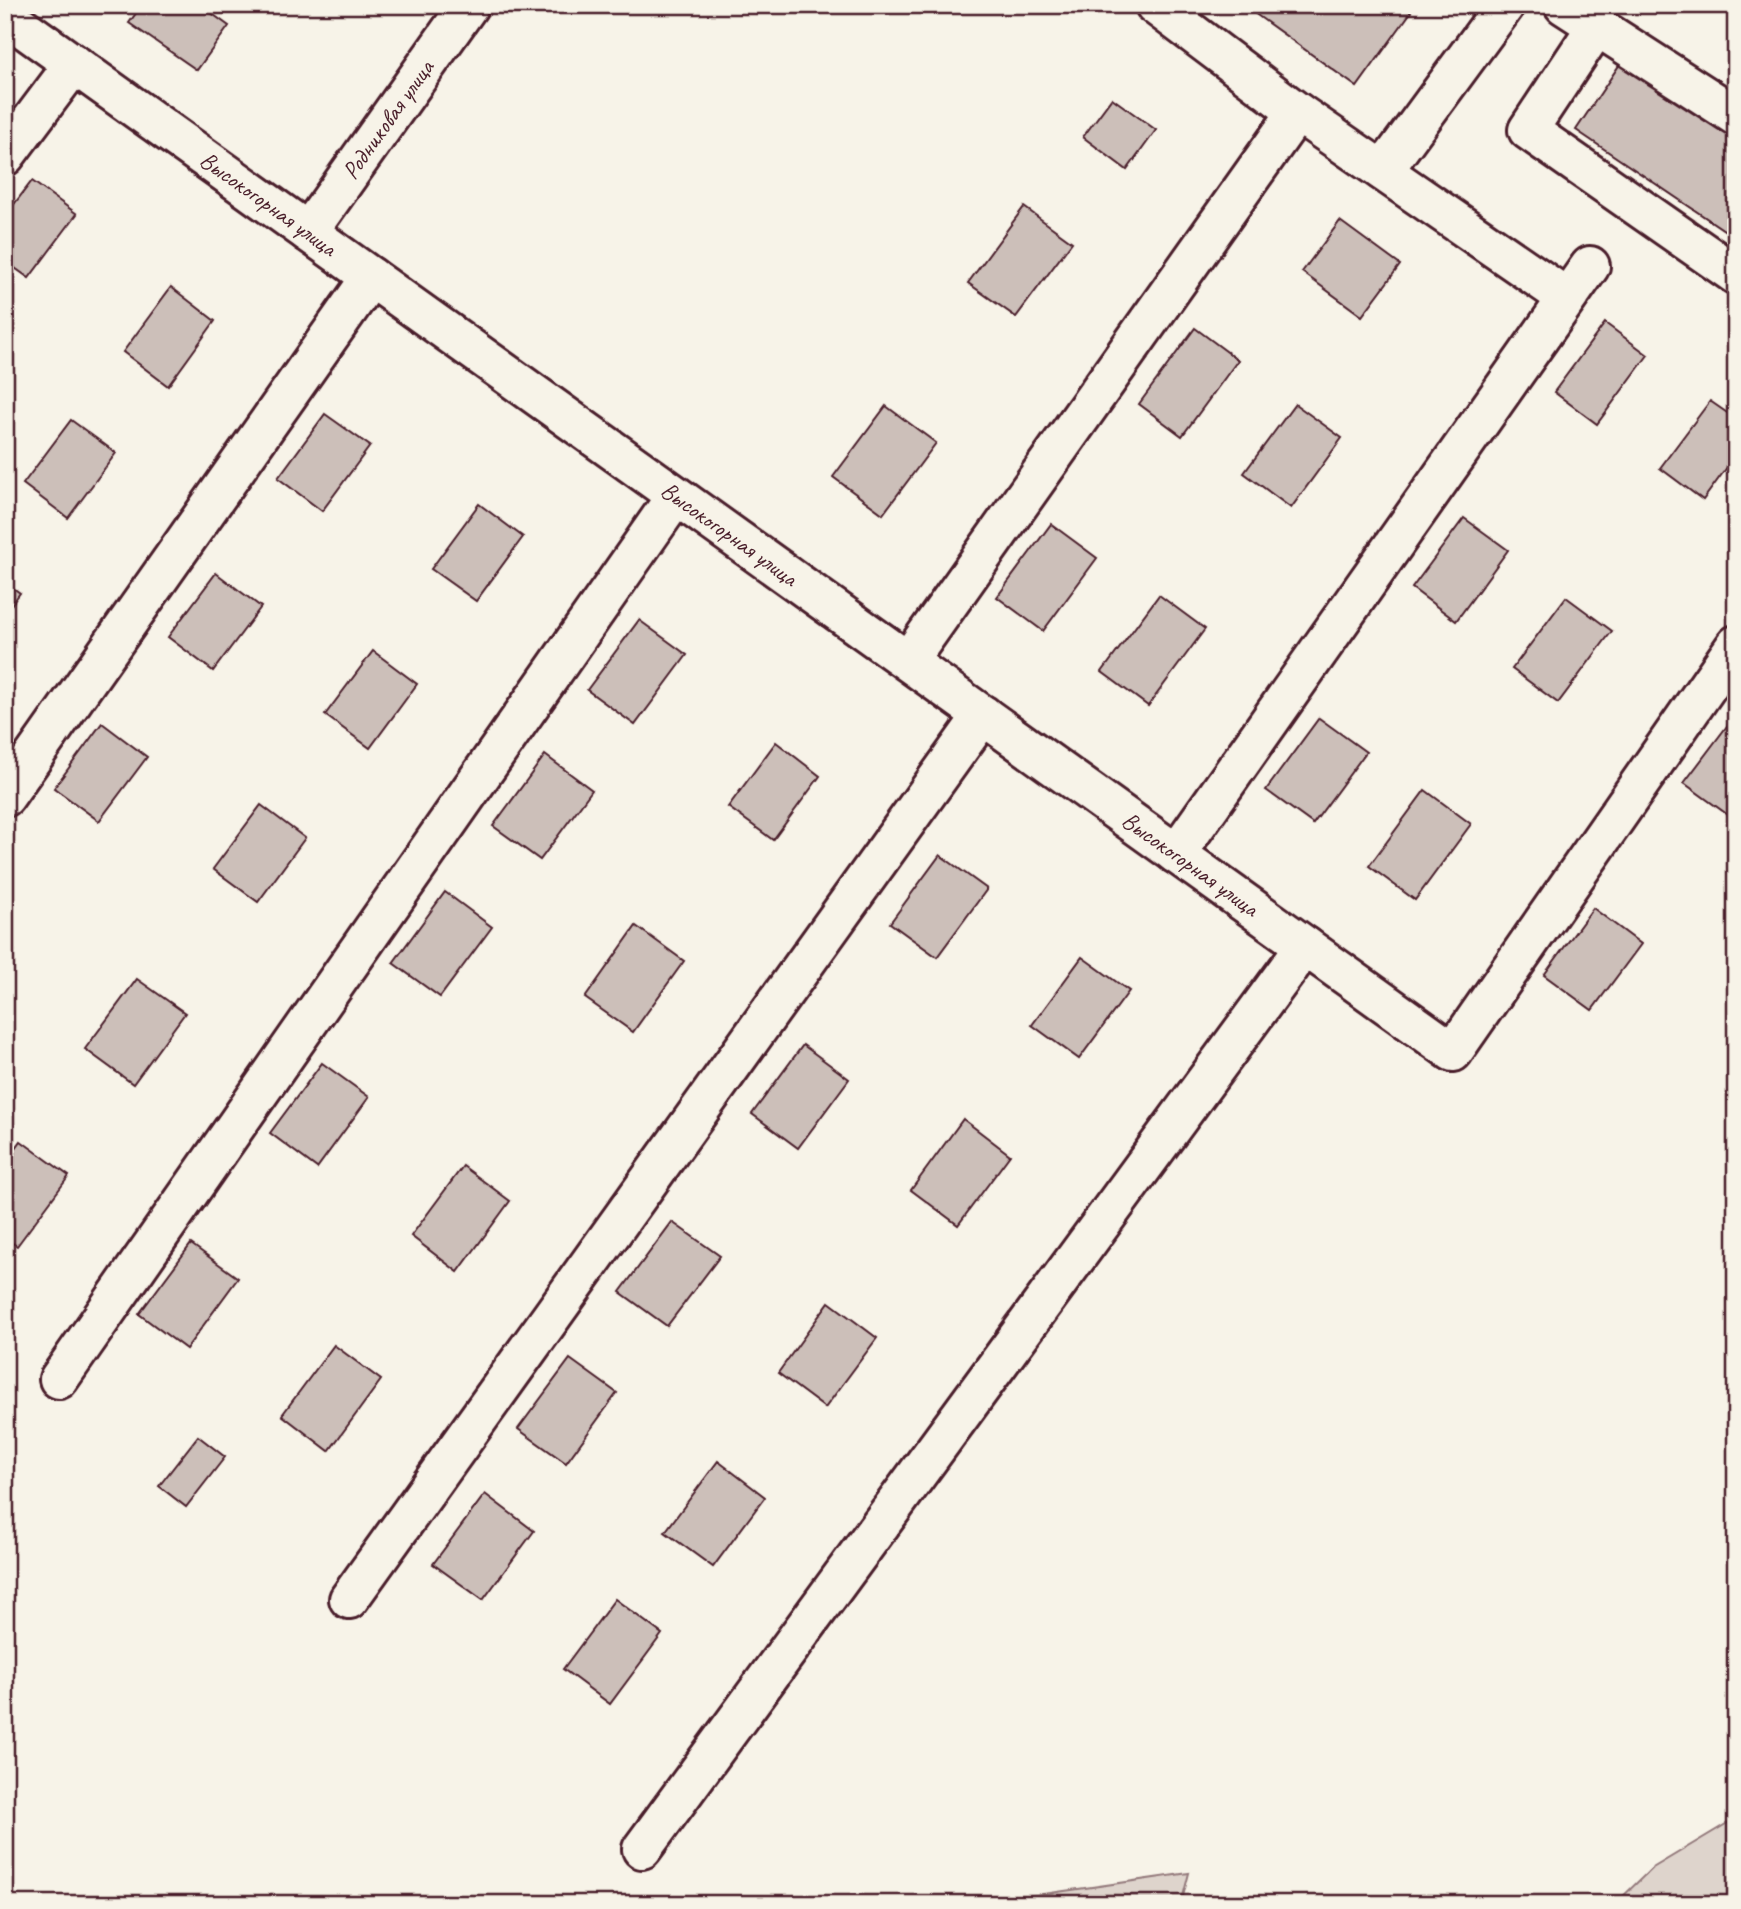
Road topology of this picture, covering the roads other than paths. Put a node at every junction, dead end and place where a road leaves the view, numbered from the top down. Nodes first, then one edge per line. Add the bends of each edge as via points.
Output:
1 (469, 5) edge
2 (1155, 5) edge
3 (1505, 5) edge
4 (1564, 5) edge
5 (25, 17) edge
6 (1597, 26) junction
7 (74, 64) junction
8 (1297, 112) junction
9 (1736, 116) edge
10 (5, 156) edge
11 (1383, 171) junction
12 (308, 232) junction
13 (1590, 266) dead end
14 (1736, 275) edge
15 (371, 277) junction
16 (1567, 298) junction
17 (676, 496) junction
18 (1736, 645) edge
19 (908, 661) junction
20 (983, 715) junction
21 (5, 797) edge
22 (1176, 854) junction
23 (1305, 946) junction
24 (59, 1379) dead end
25 (349, 1599) dead end
26 (642, 1849) dead end

1 - 12 street, Родниковая улица
2 - 8 street
3 - 11 street
4 - 6 street
5 - 7 street, Высокогорная улица
6 - 9 street
6 - 14 street via 1528,130
7 - 10 street
7 - 12 street, Высокогорная улица
8 - 11 street
8 - 19 street
11 - 16 street
12 - 15 street, Высокогорная улица
13 - 16 street
15 - 17 street, Высокогорная улица
15 - 21 street
16 - 22 street
17 - 19 street, Высокогорная улица
17 - 24 street
18 - 23 street, Высокогорная улица via 1453,1052
19 - 20 street, Высокогорная улица
20 - 22 street, Высокогорная улица
20 - 25 street
22 - 23 street, Высокогорная улица
23 - 26 street

